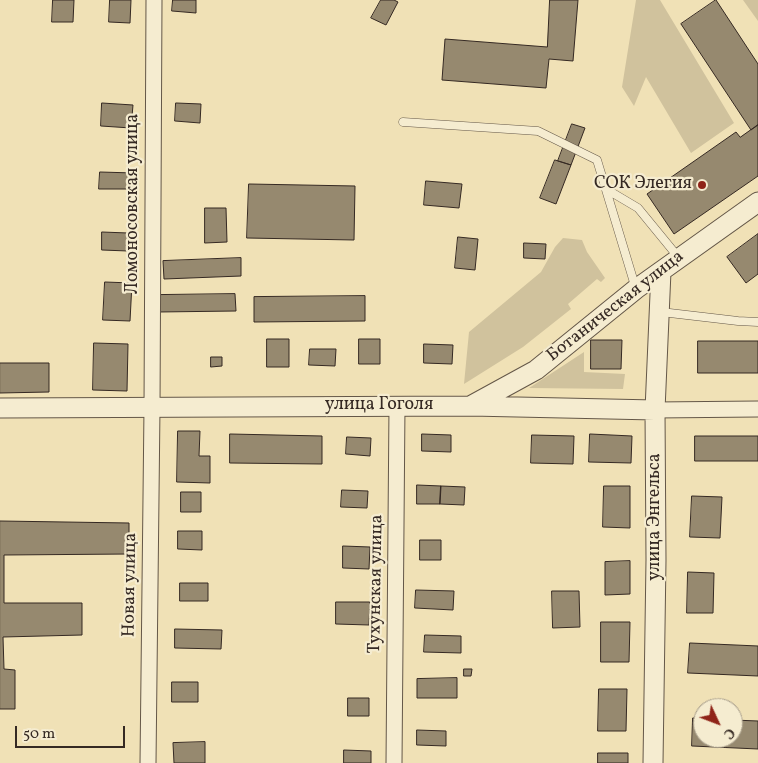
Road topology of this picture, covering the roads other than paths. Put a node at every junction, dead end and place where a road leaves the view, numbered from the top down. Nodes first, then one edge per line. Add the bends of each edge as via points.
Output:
1 (154, 0) edge
2 (403, 122) dead end
3 (606, 189) junction
4 (758, 202) edge
5 (679, 258) junction
6 (661, 271) junction
7 (636, 289) junction
8 (659, 312) junction
9 (758, 322) edge
10 (397, 406) junction
11 (470, 406) junction
12 (0, 408) edge
13 (152, 408) junction
14 (758, 408) edge
15 (655, 410) junction
16 (148, 763) edge
17 (394, 763) edge
18 (653, 763) edge

1 - 13 street, Ломоносовская улица
2 - 3 lane via 538,131 598,160
3 - 5 lane via 638,208
3 - 7 lane
4 - 5 street, Ботаническая улица
5 - 6 street, Ботаническая улица
6 - 7 street, Ботаническая улица
6 - 8 street, улица Энгельса
7 - 11 street, Ботаническая улица via 536,370
8 - 9 lane
8 - 15 street, улица Энгельса
10 - 11 street, улица Гоголя
10 - 13 street, улица Гоголя
10 - 17 street, Тухунская улица
11 - 15 street, улица Гоголя
12 - 13 street, улица Гоголя
13 - 16 street, Новая улица
14 - 15 street, улица Гоголя
15 - 18 street, улица Энгельса

